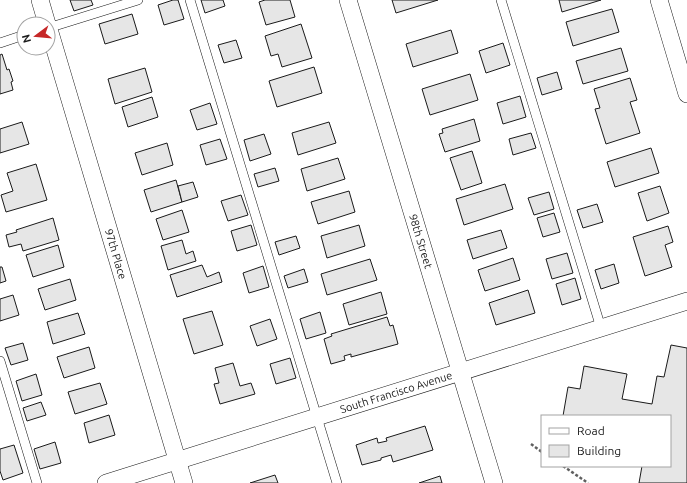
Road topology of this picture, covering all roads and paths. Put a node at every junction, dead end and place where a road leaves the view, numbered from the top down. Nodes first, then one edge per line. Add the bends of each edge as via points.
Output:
1 (40, 0) edge
2 (138, 0) edge
3 (190, 0) edge
4 (348, 0) edge
5 (501, 0) edge
6 (659, 0) edge
7 (45, 16) edge
8 (56, 24) edge
9 (16, 38) edge
10 (0, 43) edge
11 (56, 53) edge
12 (687, 94) edge
13 (687, 301) edge
14 (601, 328) junction
15 (0, 361) edge
16 (460, 372) junction
17 (316, 417) junction
18 (531, 444) dead end
19 (541, 451) edge
20 (178, 461) junction
21 (564, 467) edge
22 (37, 483) edge
23 (106, 483) edge
24 (184, 483) edge
25 (337, 483) edge
26 (494, 483) edge
27 (588, 483) edge

1 - 7 street, 97th Place
2 - 8 lane
3 - 17 lane
4 - 16 street, 98th Street
5 - 14 lane
6 - 12 street
9 - 10 lane
11 - 20 street, 97th Place
13 - 14 street, South Francisco Avenue
14 - 16 street, South Francisco Avenue
15 - 22 lane
16 - 17 street, South Francisco Avenue
16 - 26 street, 98th Street
17 - 20 street, South Francisco Avenue
17 - 25 lane
18 - 19 path
20 - 23 street, South Francisco Avenue
20 - 24 street, 97th Place
21 - 27 path

